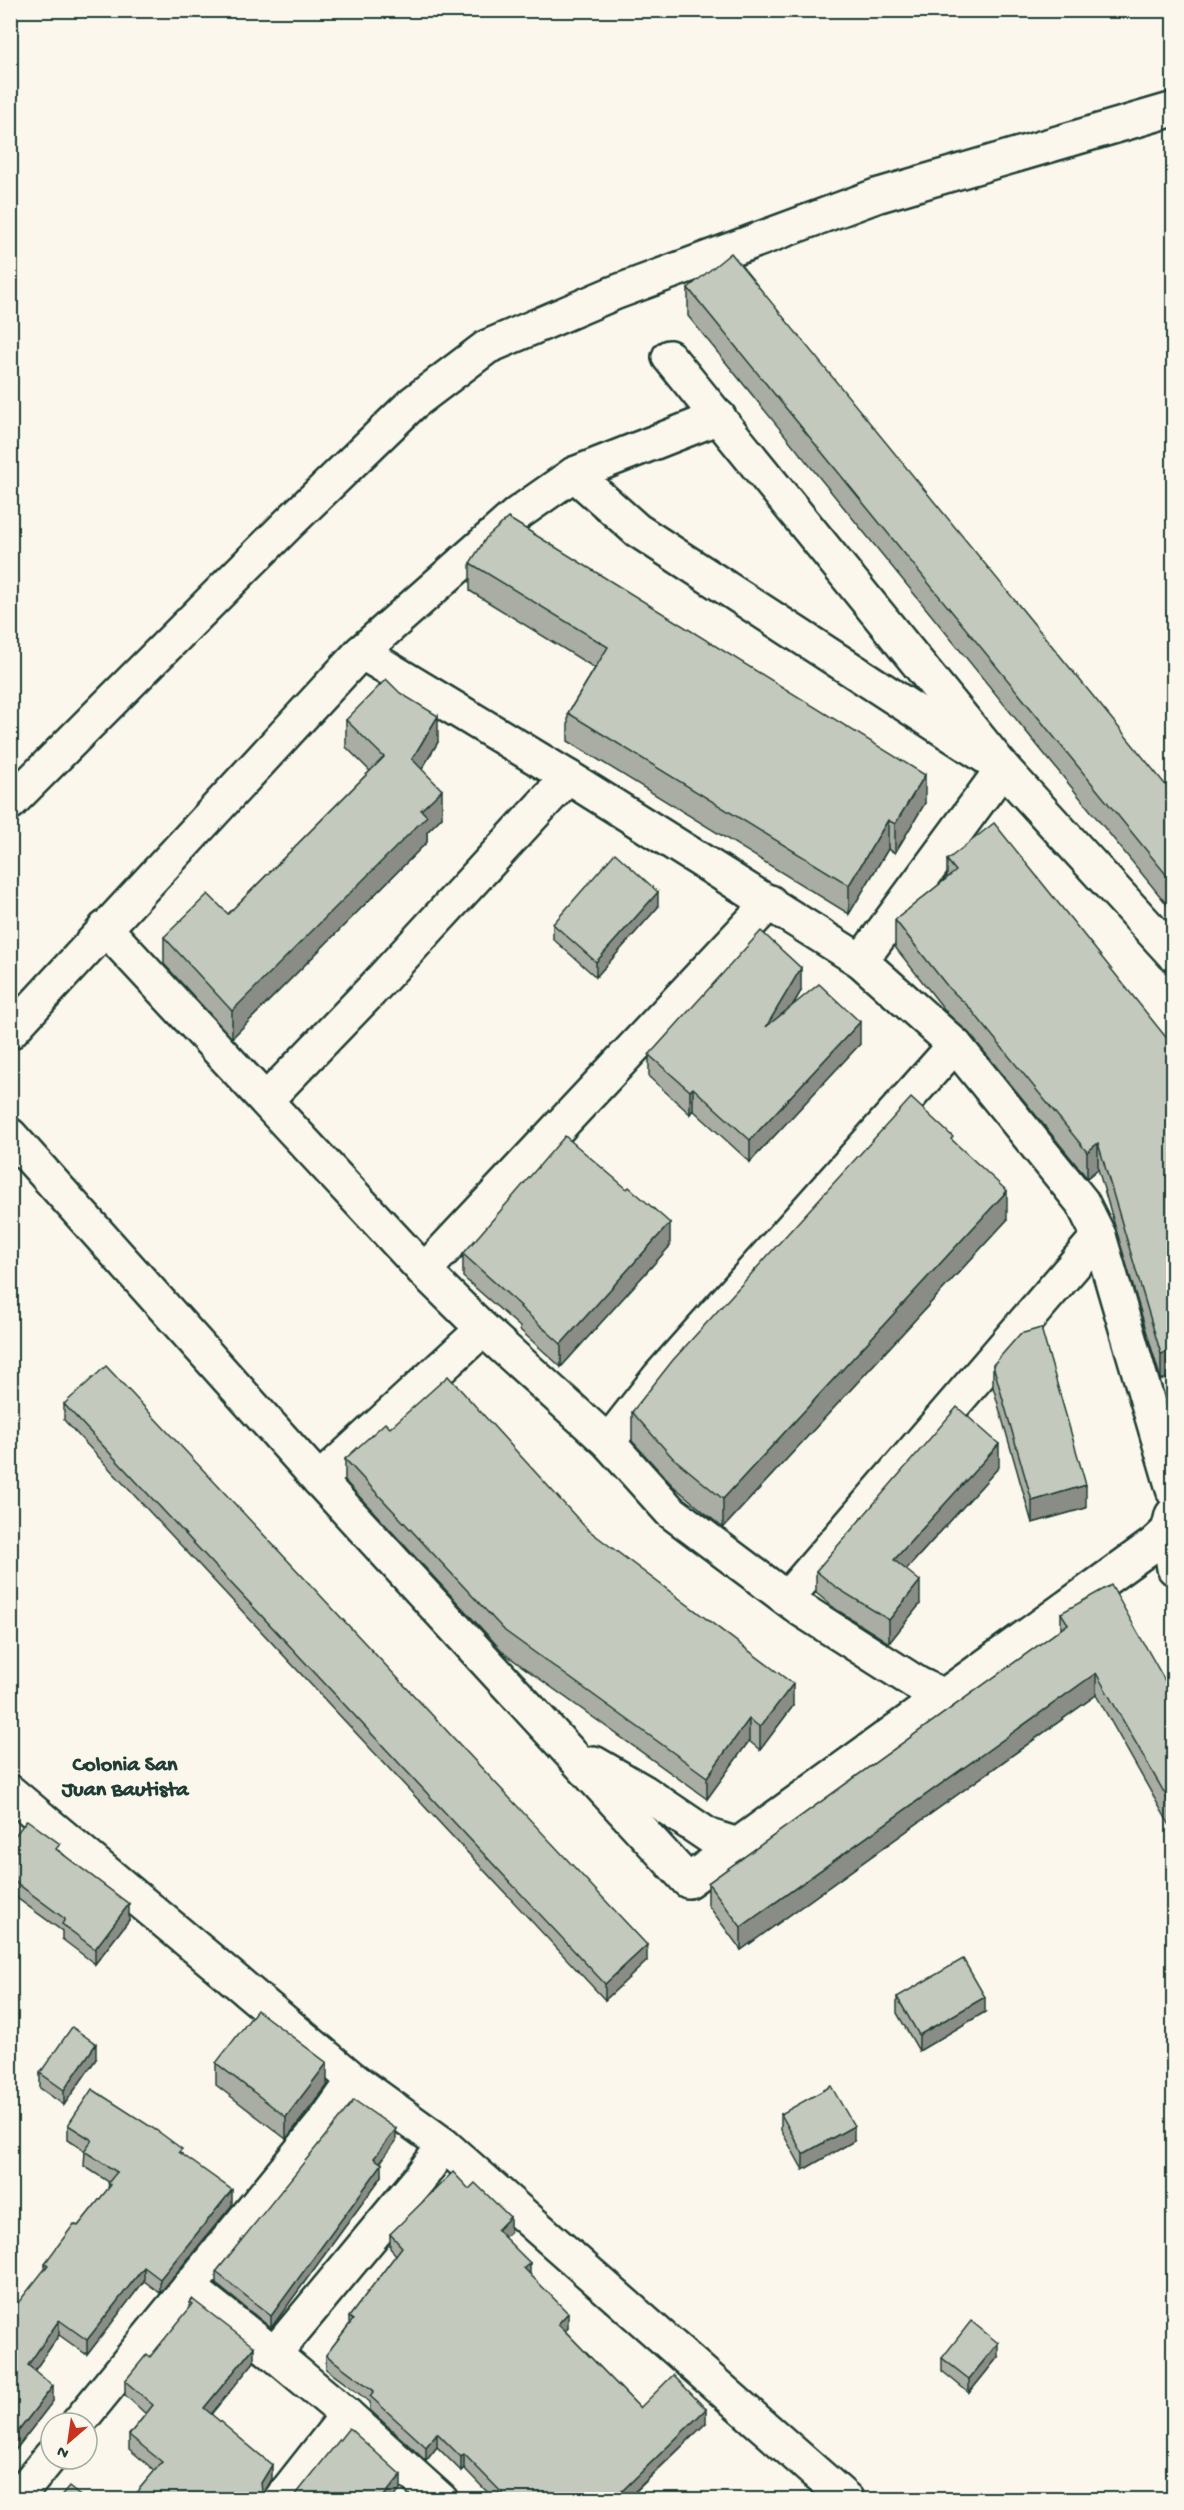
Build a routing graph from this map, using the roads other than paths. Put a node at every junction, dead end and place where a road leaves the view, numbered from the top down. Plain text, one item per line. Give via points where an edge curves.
1 (1173, 109) edge
2 (669, 357) dead end
3 (719, 417) junction
4 (574, 474) junction
5 (361, 652) junction
6 (1003, 768) junction
7 (568, 777) junction
8 (10, 803) edge
9 (770, 902) junction
10 (105, 928) junction
11 (1173, 955) edge
12 (861, 961) junction
13 (10, 1032) edge
14 (955, 1045) junction
15 (266, 1100) junction
16 (10, 1135) edge
17 (1099, 1236) junction
18 (424, 1271) junction
19 (483, 1329) junction
20 (608, 1442) junction
21 (319, 1480) junction
22 (1173, 1492) edge
23 (1171, 1519) edge
24 (1173, 1568) edge
25 (787, 1598) junction
26 (944, 1696) junction
27 (564, 1746) junction
28 (10, 1792) edge
29 (738, 1845) junction
30 (354, 2080) junction
31 (444, 2145) junction
32 (189, 2288) junction
33 (274, 2354) junction
34 (88, 2411) edge
35 (347, 2415) junction
36 (39, 2470) edge
37 (15, 2499) edge
38 (280, 2499) edge
39 (441, 2499) edge
40 (847, 2499) edge

1 - 8 street via 876,196 614,293 487,347 413,403
2 - 3 street
3 - 4 street
3 - 6 street
4 - 5 street via 517,514
4 - 6 street via 637,530
5 - 7 street
5 - 10 street
6 - 11 street
6 - 12 street
7 - 9 street
7 - 15 street
9 - 12 street
9 - 18 street
10 - 13 street
10 - 15 street
12 - 14 street
14 - 17 street via 1082,1202
14 - 20 street via 659,1377
15 - 18 street
16 - 21 street
17 - 22 street
17 - 25 street
18 - 19 street
19 - 20 street
19 - 21 street
20 - 25 street via 670,1511
21 - 27 street
23 - 24 street
23 - 26 street via 1154,1544
25 - 26 street via 918,1684
26 - 29 street
27 - 29 street via 644,1792 709,1836
27 - 29 street via 688,1881
28 - 30 street
30 - 31 street
30 - 32 street
31 - 33 street
31 - 40 street
32 - 33 street
32 - 34 street
33 - 35 street
35 - 38 street
35 - 39 street
36 - 37 street

